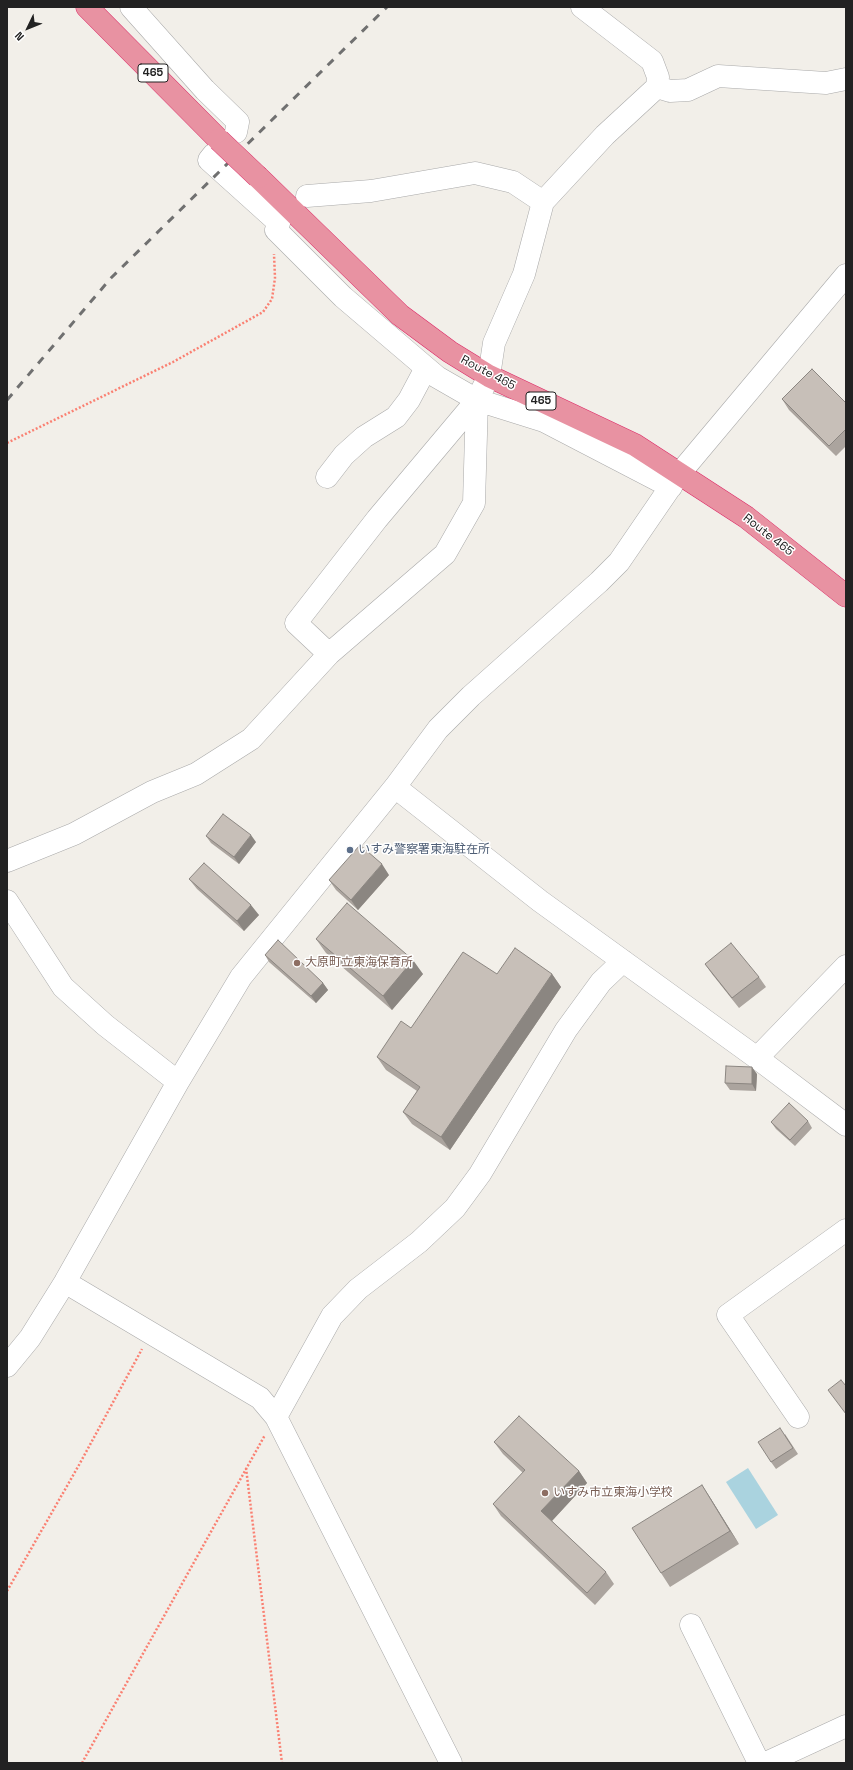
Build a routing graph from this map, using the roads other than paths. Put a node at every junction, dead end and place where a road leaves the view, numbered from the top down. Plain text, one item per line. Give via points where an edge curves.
1 (87, 7) edge
2 (131, 7) edge
3 (582, 7) edge
4 (846, 79) edge
5 (657, 87) junction
6 (223, 142) junction
7 (307, 196) dead end
8 (543, 202) junction
9 (846, 275) edge
10 (426, 368) junction
11 (489, 376) junction
12 (477, 400) junction
13 (327, 477) dead end
14 (675, 480) junction
15 (846, 596) edge
16 (330, 654) junction
17 (395, 787) junction
18 (7, 861) edge
19 (7, 902) edge
20 (623, 961) junction
21 (846, 966) edge
22 (757, 1058) junction
23 (178, 1082) junction
24 (846, 1125) edge
25 (846, 1230) edge
26 (65, 1282) junction
27 (7, 1366) edge
28 (798, 1417) dead end
29 (276, 1418) junction
30 (691, 1624) dead end
31 (846, 1726) edge
32 (450, 1763) edge
33 (759, 1763) edge
34 (766, 1763) edge

1 - 6 highway, 465
2 - 6 street via 205,90 238,122
3 - 5 street via 652,61 658,77
4 - 5 street via 826,83 718,76 688,90 670,91
5 - 8 street via 605,135
6 - 10 street via 209,160 278,227 344,297
6 - 11 highway, Route 465 / 465, bridge via 400,316
7 - 8 street via 371,191 476,173 513,182
8 - 11 street via 524,274 494,343
9 - 14 street
10 - 12 street
10 - 13 street via 409,400 396,417 364,437 344,455
11 - 12 street
11 - 14 highway, Route 465 / 465 via 635,445
12 - 14 street via 544,421
12 - 16 street via 474,503 445,554
12 - 16 street via 377,519 296,623
14 - 15 highway, Route 465 / 465 via 746,517
14 - 17 street via 619,562 438,729
16 - 18 street via 251,739 196,774 152,792 74,834
17 - 20 street via 540,901
17 - 23 street via 241,977
19 - 23 street via 63,987 104,1025
20 - 22 street
20 - 29 street via 601,982 566,1030 480,1174 455,1208 419,1242 358,1289 332,1316
21 - 22 street
22 - 24 street
23 - 26 street
25 - 28 street via 728,1315
26 - 27 street via 30,1338
26 - 29 street via 260,1398
29 - 32 street
30 - 33 street
31 - 34 street

